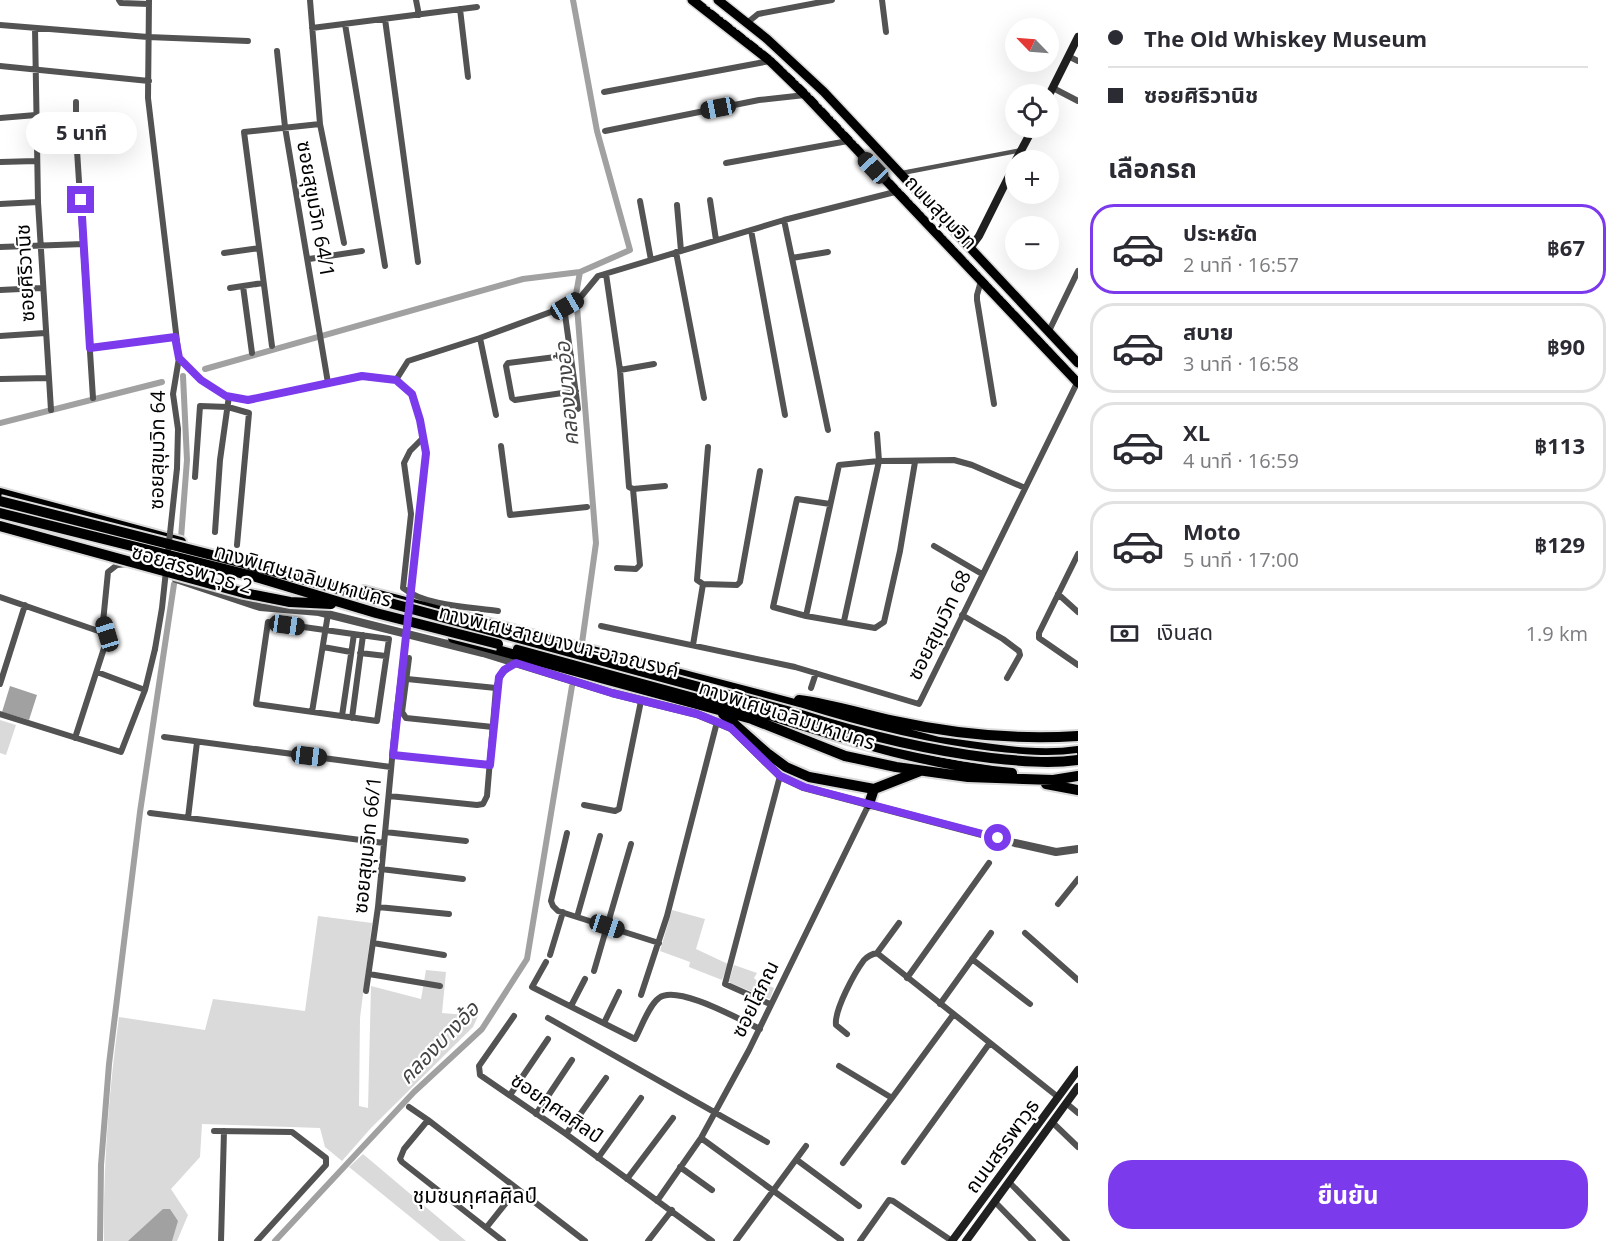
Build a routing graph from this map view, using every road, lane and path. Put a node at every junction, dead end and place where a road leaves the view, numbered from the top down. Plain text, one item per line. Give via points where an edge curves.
1 (118, 0) edge
2 (310, 0) edge
3 (416, 0) edge
4 (692, 0) edge
5 (718, 0) edge
6 (832, 0) edge
7 (882, 0) edge
8 (149, 2) edge
9 (477, 7) dead end
10 (460, 9) junction
11 (419, 15) junction
12 (385, 19) junction
13 (747, 23) junction
14 (345, 24) junction
15 (0, 25) edge
16 (35, 28) junction
17 (312, 28) junction
18 (886, 32) dead end
19 (148, 36) junction
20 (1078, 37) edge
21 (248, 42) dead end
22 (277, 51) dead end
23 (1068, 56) junction
24 (770, 61) junction
25 (1078, 61) edge
26 (0, 66) edge
27 (35, 68) junction
28 (468, 77) dead end
29 (149, 81) junction
30 (1055, 84) edge
31 (1059, 91) edge
32 (604, 92) dead end
33 (805, 95) junction
34 (1078, 100) edge
35 (76, 102) dead end
36 (36, 115) junction
37 (0, 118) edge
38 (320, 124) junction
39 (285, 127) junction
40 (605, 131) dead end
41 (36, 134) junction
42 (76, 135) junction
43 (1028, 138) edge
44 (848, 141) junction
45 (1022, 150) edge
46 (1005, 153) edge
47 (36, 161) junction
48 (0, 162) edge
49 (726, 163) dead end
50 (902, 173) junction
51 (1005, 183) edge
52 (895, 192) junction
53 (710, 200) dead end
54 (640, 201) dead end
55 (38, 202) junction
56 (0, 204) edge
57 (677, 205) dead end
58 (784, 220) junction
59 (751, 230) junction
60 (716, 240) junction
61 (344, 243) dead end
62 (84, 244) junction
63 (39, 246) junction
64 (0, 247) edge
65 (971, 247) junction
66 (259, 248) junction
67 (362, 251) dead end
68 (679, 251) junction
69 (828, 252) dead end
70 (224, 253) dead end
71 (959, 257) junction
72 (792, 258) junction
73 (309, 259) junction
74 (651, 260) junction
75 (418, 261) dead end
76 (385, 266) dead end
77 (1078, 271) edge
78 (606, 273) junction
79 (981, 281) junction
80 (263, 283) junction
81 (243, 286) junction
82 (42, 288) junction
83 (230, 288) dead end
84 (0, 290) edge
85 (565, 306) junction
86 (1048, 331) junction
87 (45, 333) junction
88 (0, 336) edge
89 (175, 337) junction
90 (480, 338) junction
91 (272, 346) dead end
92 (90, 348) junction
93 (252, 352) dead end
94 (572, 356) junction
95 (179, 358) junction
96 (1078, 363) edge
97 (654, 364) dead end
98 (620, 370) junction
99 (48, 378) junction
100 (0, 379) edge
101 (396, 380) junction
102 (328, 383) junction
103 (1078, 383) edge
104 (576, 391) junction
105 (229, 396) junction
106 (93, 398) dead end
107 (704, 398) dead end
108 (994, 404) dead end
109 (228, 407) junction
110 (578, 409) dead end
111 (51, 410) dead end
112 (496, 415) dead end
113 (785, 415) dead end
114 (828, 430) dead end
115 (877, 434) dead end
116 (423, 438) junction
117 (501, 446) dead end
118 (708, 447) dead end
119 (879, 461) junction
120 (915, 462) junction
121 (760, 471) dead end
122 (195, 477) dead end
123 (665, 486) dead end
124 (1025, 488) junction
125 (633, 489) junction
126 (0, 493) edge
127 (0, 501) edge
128 (830, 504) junction
129 (587, 507) dead end
130 (0, 511) edge
131 (0, 526) edge
132 (215, 532) dead end
133 (237, 545) dead end
134 (934, 546) dead end
135 (1077, 558) edge
136 (617, 568) dead end
137 (982, 574) junction
138 (169, 577) joint
139 (703, 584) junction
140 (1058, 594) junction
141 (0, 597) edge
142 (25, 605) junction
143 (349, 605) junction
144 (498, 611) dead end
145 (1078, 612) edge
146 (328, 614) junction
147 (962, 615) junction
148 (806, 616) junction
149 (844, 621) junction
150 (601, 626) dead end
151 (326, 630) junction
152 (107, 634) junction
153 (354, 634) junction
154 (363, 635) junction
155 (693, 645) junction
156 (323, 647) junction
157 (351, 652) junction
158 (360, 653) junction
159 (386, 656) junction
160 (409, 658) dead end
161 (516, 663) junction
162 (1078, 665) edge
163 (97, 672) junction
164 (816, 674) junction
165 (1007, 678) dead end
166 (407, 679) junction
167 (0, 684) edge
168 (496, 688) junction
169 (811, 688) dead end
170 (144, 690) junction
171 (754, 693) junction
172 (641, 701) junction
173 (716, 709) junction
174 (312, 712) junction
175 (0, 714) edge
176 (342, 716) junction
177 (352, 718) junction
178 (717, 722) junction
179 (493, 727) junction
180 (899, 732) junction
181 (1078, 736) edge
182 (164, 737) dead end
183 (75, 738) junction
184 (197, 742) junction
185 (1078, 750) edge
186 (393, 755) junction
187 (1078, 760) edge
188 (490, 765) junction
189 (392, 767) junction
190 (920, 771) junction
191 (1078, 774) edge
192 (780, 776) junction
193 (1013, 779) junction
194 (1053, 780) junction
195 (1078, 782) edge
196 (874, 789) junction
197 (1078, 790) edge
198 (389, 796) junction
199 (868, 804) junction
200 (584, 805) dead end
201 (150, 813) dead end
202 (188, 818) junction
203 (385, 832) junction
204 (567, 833) dead end
205 (600, 836) dead end
206 (466, 842) dead end
207 (384, 843) junction
208 (631, 844) dead end
209 (1078, 849) edge
210 (989, 863) dead end
211 (381, 869) junction
212 (463, 879) dead end
213 (1078, 879) edge
214 (1058, 904) dead end
215 (378, 907) junction
216 (563, 912) junction
217 (449, 914) dead end
218 (577, 917) junction
219 (899, 923) dead end
220 (607, 926) junction
221 (991, 933) dead end
222 (1025, 933) dead end
223 (373, 943) junction
224 (659, 943) junction
225 (877, 953) junction
226 (444, 955) dead end
227 (550, 955) dead end
228 (972, 959) junction
229 (546, 962) dead end
230 (594, 970) dead end
231 (369, 974) junction
232 (908, 978) junction
233 (585, 979) dead end
234 (1078, 980) edge
235 (440, 986) dead end
236 (366, 991) dead end
237 (619, 992) dead end
238 (641, 995) dead end
239 (770, 1004) junction
240 (940, 1004) junction
241 (1030, 1004) dead end
242 (571, 1006) junction
243 (953, 1015) junction
244 (514, 1016) dead end
245 (548, 1018) dead end
246 (604, 1023) junction
247 (760, 1029) junction
248 (847, 1034) dead end
249 (548, 1039) dead end
250 (989, 1044) junction
251 (572, 1060) dead end
252 (839, 1066) dead end
253 (1078, 1070) edge
254 (606, 1078) dead end
255 (1078, 1087) edge
256 (510, 1095) junction
257 (1058, 1097) junction
258 (641, 1098) dead end
259 (892, 1098) junction
260 (1066, 1103) junction
261 (409, 1107) dead end
262 (716, 1112) junction
263 (1078, 1113) edge
264 (536, 1114) junction
265 (674, 1118) dead end
266 (428, 1120) junction
267 (1052, 1122) junction
268 (214, 1131) dead end
269 (224, 1131) junction
270 (566, 1134) junction
271 (701, 1138) junction
272 (767, 1142) dead end
273 (806, 1146) dead end
274 (1078, 1147) edge
275 (598, 1158) junction
276 (797, 1160) junction
277 (904, 1162) dead end
278 (843, 1163) dead end
279 (680, 1167) junction
280 (627, 1179) junction
281 (1009, 1182) junction
282 (517, 1189) junction
283 (712, 1190) dead end
284 (774, 1191) junction
285 (657, 1201) junction
286 (995, 1202) junction
287 (859, 1206) dead end
288 (672, 1210) junction
289 (486, 1228) junction
290 (841, 1240) edge
291 (220, 1241) edge
292 (257, 1241) edge
293 (503, 1241) edge
294 (585, 1241) edge
295 (648, 1241) edge
296 (712, 1241) edge
297 (736, 1241) edge
298 (860, 1241) edge
299 (952, 1241) edge
300 (966, 1241) edge
301 (1033, 1241) edge
302 (1067, 1241) edge

1 - 8 street
2 - 17 street, ซอยสุขุมวิท 64/1
3 - 11 street
4 - 24 main road, ถนนสุขุมวิท
5 - 13 main road, ถนนสุขุมวิท
6 - 13 street via 758,14
7 - 18 street
8 - 19 street, ซอยสุขุมวิท 64
9 - 10 street
10 - 11 street
10 - 28 street
11 - 12 street
12 - 14 street
12 - 75 street
13 - 50 main road, ถนนสุขุมวิท via 824,92
14 - 17 street
14 - 76 street
15 - 16 street
16 - 19 street
16 - 27 street, ซอยศิริวานิช
17 - 38 street, ซอยสุขุมวิท 64/1
19 - 21 street
19 - 29 street, ซอยสุขุมวิท 64
20 - 23 main road
22 - 39 street
23 - 25 street
23 - 30 main road
24 - 32 street
24 - 33 main road, ถนนสุขุมวิท
26 - 27 street
27 - 29 street
27 - 36 street, ซอยศิริวานิช
29 - 89 street, ซอยสุขุมวิท 64
31 - 34 street
33 - 40 street via 759,100
33 - 44 main road, ถนนสุขุมวิท
35 - 42 street
36 - 37 street
36 - 41 street, ซอยศิริวานิช
38 - 39 street, ซอยสุขุมวิท 64/1
38 - 61 street
39 - 66 street via 244,132
39 - 73 street, ซอยสุขุมวิท 64/1
41 - 42 street
41 - 47 street, ซอยศิริวานิช
42 - 62 street
43 - 45 main road
44 - 49 street
44 - 52 main road, ถนนสุขุมวิท
46 - 50 street
47 - 48 street
47 - 55 street, ซอยศิริวานิช
50 - 65 main road, ถนนสุขุมวิท
51 - 65 main road
52 - 58 street
52 - 71 main road, ถนนสุขุมวิท
53 - 60 street
54 - 74 street
55 - 56 street
55 - 63 street, ซอยศิริวานิช
57 - 68 street
58 - 59 street
58 - 72 street
59 - 60 street
59 - 113 street
60 - 68 street
62 - 63 street
62 - 92 street
63 - 64 street
63 - 82 street, ซอยศิริวานิช
65 - 71 main road
65 - 86 main road, ถนนสุขุมวิท
66 - 70 street
66 - 80 street
67 - 73 street
68 - 74 street
68 - 107 street
69 - 72 street
71 - 79 main road, ถนนสุขุมวิท
72 - 114 street
73 - 102 street, ซอยสุขุมวิท 64/1
74 - 78 street
77 - 86 street
78 - 85 street via 598,276 579,299
78 - 98 street
79 - 103 main road, ถนนสุขุมวิท
79 - 108 street via 976,295
80 - 81 street
80 - 91 street
81 - 83 street
81 - 93 street
82 - 84 street
82 - 87 street, ซอยศิริวานิช
85 - 90 street
85 - 94 street
86 - 96 main road, ถนนสุขุมวิท
87 - 88 street
87 - 99 street, ซอยศิริวานิช
89 - 92 street
89 - 95 street, ซอยสุขุมวิท 64
90 - 101 street via 408,361
90 - 112 street
92 - 106 street
94 - 104 street
94 - 104 street via 506,366 515,400
95 - 105 street via 201,380
95 - 170 street, ซอยสุขุมวิท 64, bridge via 173,394 178,429 177,468 162,608
97 - 98 street
98 - 125 street via 629,487
99 - 100 street
99 - 111 street, ซอยศิริวานิช
101 - 102 street via 362,376
101 - 116 street, ซอยสุขุมวิท 66/1 via 412,394
102 - 105 street via 248,400
103 - 124 street, ซอยสุขุมวิท 68
104 - 110 street
105 - 109 street
109 - 122 street via 200,406
109 - 132 street
109 - 133 street via 249,413
115 - 119 street
116 - 144 street via 404,463 411,514 403,588 441,602
116 - 186 street, ซอยสุขุมวิท 66/1, bridge via 426,453
117 - 129 street via 510,515
118 - 139 street via 697,580
119 - 120 street
119 - 128 street via 839,465
119 - 149 street
120 - 124 street via 954,460
120 - 149 street via 884,622 875,628
121 - 139 street via 740,582
123 - 125 street
124 - 137 street, ซอยสุขุมวิท 68
125 - 136 street via 640,565 636,569
126 - 171 highway, ทางพิเศษเฉลิมมหานคร
127 - 187 highway, ทางพิเศษสายบางนา-อาจณรงค์, bridge via 254,566 880,738 1015,760
128 - 148 street
128 - 148 street via 797,499 773,605
130 - 143 highway, ทางพิเศษสายบางนา-อาจณรงค์, bridge
130 - 173 highway, ทางพิเศษเฉลิมมหานคร via 259,579 506,653
131 - 143 highway, bridge via 244,593 290,602
134 - 137 street
135 - 140 street
137 - 147 street, ซอยสุขุมวิท 68
138 - 146 street, ซอยสรรพาวุธ 2 via 260,607
138 - 152 street, ซอยสรรพาวุธ 2 via 126,563 112,567 108,572 104,622
139 - 155 street
140 - 145 street
140 - 162 street via 1039,638
141 - 142 street
142 - 152 street
142 - 167 street
143 - 191 highway, ทางพิเศษสายบางนา-อาจณรงค์, bridge via 631,676 938,762 1015,773
146 - 151 street
146 - 161 street, ซอยสรรพาวุธ 2
147 - 164 street, ซอยสุขุมวิท 68 via 919,704
147 - 165 street via 1019,651
148 - 149 street
150 - 155 street, ซอยสุขุมวิท 68
151 - 153 street
151 - 156 street
151 - 174 street via 268,622 256,704
152 - 163 street, ซอยสรรพาวุธ 2
153 - 154 street
153 - 157 street
154 - 158 street
154 - 159 street via 389,639
155 - 164 street, ซอยสุขุมวิท 68
156 - 157 street
156 - 174 street
157 - 176 street
158 - 159 street
158 - 177 street
159 - 177 street via 377,721
160 - 166 street
161 - 168 street via 504,670
161 - 172 street, ซอยสรรพาวุธ 2
163 - 170 street
163 - 183 street, ซอยสรรพาวุธ 2
164 - 169 street
166 - 168 street
166 - 179 street via 402,712 406,718
168 - 179 street
170 - 183 street, ซอยสุขุมวิท 64 via 121,752
171 - 180 highway, ทางพิเศษเฉลิมมหานคร
171 - 181 highway via 981,735
172 - 178 street, ซอยสรรพาวุธ 2
172 - 200 street via 619,809
173 - 190 highway, ทางพิเศษเฉลิมมหานคร via 845,756
173 - 196 highway via 786,767 808,777
174 - 176 street
175 - 183 street
176 - 177 street
178 - 192 street, ซอยสรรพาวุธ 2 via 731,728
178 - 224 street
179 - 188 street
180 - 185 highway
180 - 185 highway via 1014,752
182 - 184 street
184 - 189 street
184 - 202 street
186 - 188 street
186 - 189 street, ซอยสุขุมวิท 66/1
188 - 198 street via 483,804
189 - 198 street, ซอยสุขุมวิท 66/1
190 - 193 highway, ทางพิเศษเฉลิมมหานคร
190 - 196 highway
191 - 194 highway
192 - 199 street, ซอยสรรพาวุธ 2 via 804,787
192 - 239 street via 725,984
193 - 194 highway
193 - 197 highway
194 - 195 highway
196 - 199 highway
198 - 203 street, ซอยสุขุมวิท 66/1
199 - 209 street, ซอยสรรพาวุธ 2 via 1056,852
199 - 239 street, ซอยโสภณ
201 - 202 street
202 - 207 street
203 - 206 street
203 - 207 street, ซอยสุขุมวิท 66/1
204 - 216 street via 551,901 554,909
205 - 218 street
207 - 211 street, ซอยสุขุมวิท 66/1
208 - 220 street
210 - 232 street
211 - 212 street
211 - 215 street, ซอยสุขุมวิท 66/1
213 - 214 street
215 - 217 street
215 - 223 street, ซอยสุขุมวิท 66/1
216 - 218 street
216 - 227 street
218 - 220 street
219 - 225 street
220 - 224 street
220 - 230 street
221 - 228 street
222 - 234 street
223 - 226 street
223 - 231 street, ซอยสุขุมวิท 66/1
224 - 238 street
225 - 232 street
225 - 248 street via 865,959 837,1014 836,1025
228 - 240 street
228 - 241 street
229 - 242 street via 532,987
231 - 235 street
231 - 236 street, ซอยสุขุมวิท 66/1
232 - 240 street
233 - 242 street
237 - 246 street
239 - 247 street, ซอยโสภณ
240 - 243 street
242 - 246 street
243 - 250 street
243 - 259 street
244 - 256 street, ซอยกุศลศิลป์ via 478,1071
245 - 262 street
246 - 247 street via 635,1039 658,998 669,994 684,995
247 - 262 street, ซอยโสภณ
249 - 256 street
250 - 257 street
250 - 277 street
251 - 264 street
252 - 259 street
253 - 257 main road, ถนนสรรพาวุธ
254 - 270 street
255 - 260 main road, ถนนสรรพาวุธ
256 - 264 street, ซอยกุศลศิลป์
257 - 260 main road
257 - 299 main road, ถนนสรรพาวุธ
258 - 275 street
259 - 278 street
260 - 263 street
260 - 267 main road, ถนนสรรพาวุธ
261 - 266 street
262 - 271 street, ซอยโสภณ
262 - 272 street
264 - 270 street, ซอยกุศลศิลป์
265 - 280 street
266 - 282 street
266 - 289 street via 400,1159
267 - 274 street
267 - 281 main road, ถนนสรรพาวุธ
268 - 269 street
269 - 291 street
269 - 292 street via 292,1132 326,1158 327,1165
270 - 275 street, ซอยกุศลศิลป์
271 - 279 street, ซอยโสภณ
271 - 284 street
273 - 276 street
275 - 280 street, ซอยกุศลศิลป์
276 - 284 street
276 - 287 street
279 - 283 street
279 - 285 street, ซอยโสภณ
280 - 285 street, ซอยกุศลศิลป์
281 - 286 main road, ถนนสรรพาวุธ
281 - 302 street
282 - 289 street
282 - 294 street
284 - 290 street
284 - 297 street
285 - 288 street, ซอยกุศลศิลป์
286 - 300 main road, ถนนสรรพาวุธ
286 - 301 street
288 - 295 street
288 - 296 street, ซอยกุศลศิลป์
289 - 293 street
298 - 299 street via 889,1200

